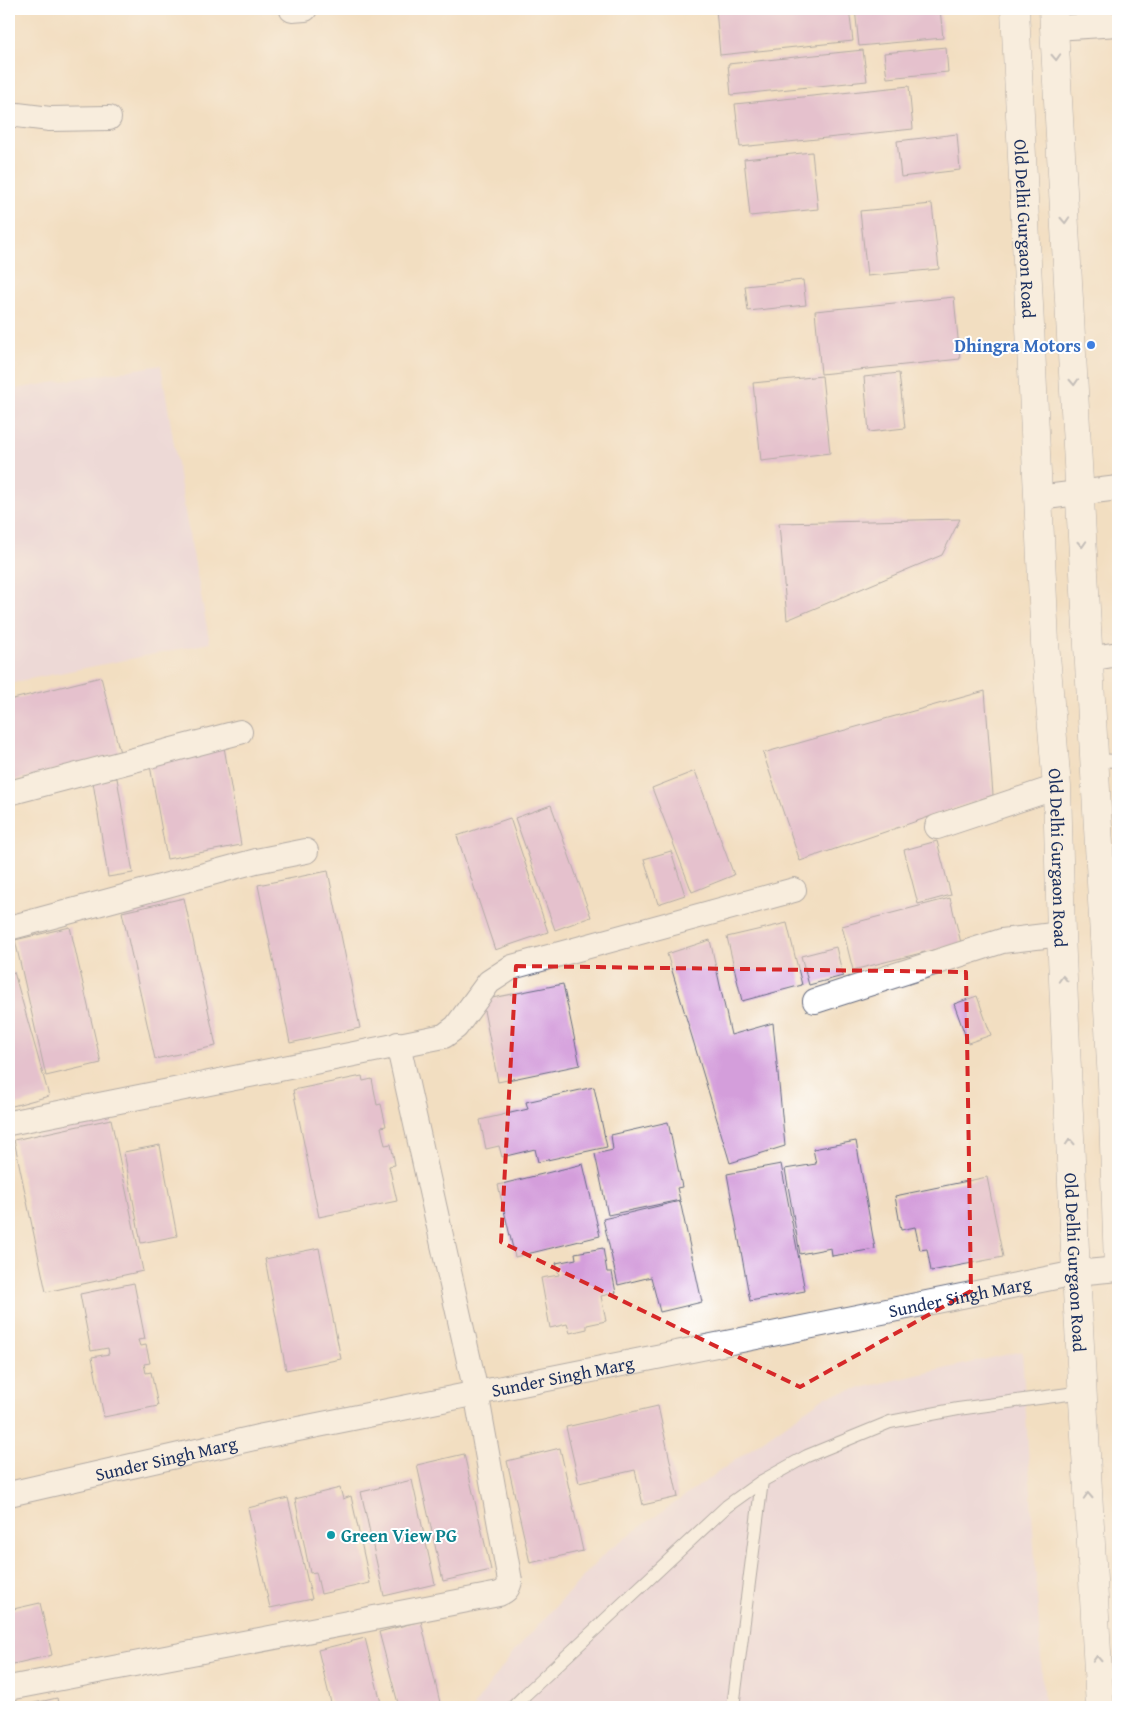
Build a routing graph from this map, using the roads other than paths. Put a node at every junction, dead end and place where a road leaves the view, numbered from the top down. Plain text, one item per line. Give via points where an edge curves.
1 (1015, 9) edge
2 (1054, 18) edge
3 (1118, 24) edge
4 (9, 114) edge
5 (109, 118) dead end
6 (1118, 488) edge
7 (1079, 493) junction
8 (1038, 498) junction
9 (1118, 654) edge
10 (1089, 659) junction
11 (240, 732) dead end
12 (1106, 760) edge
13 (1057, 787) junction
14 (9, 793) edge
15 (937, 827) dead end
16 (306, 851) dead end
17 (794, 890) dead end
18 (9, 928) edge
19 (1061, 934) junction
20 (816, 1001) dead end
21 (398, 1044) junction
22 (9, 1123) edge
23 (1118, 1268) edge
24 (1076, 1273) junction
25 (476, 1392) junction
26 (1083, 1392) junction
27 (762, 1481) junction
28 (9, 1494) edge
29 (9, 1688) edge
30 (513, 1707) edge
31 (734, 1707) edge
32 (1100, 1707) edge

1 - 8 main road, Old Delhi Gurgaon Road
2 - 3 street
2 -> 7 main road
4 - 5 street via 50,119
6 - 7 street
7 - 8 street
7 -> 10 main road
8 - 13 main road, Old Delhi Gurgaon Road via 1045,643
9 - 10 street
10 - 12 main road
11 - 14 street
12 - 23 main road
13 - 15 street
13 - 19 main road, Old Delhi Gurgaon Road
16 - 18 street via 256,861
17 - 21 street via 512,967 489,982 456,1027 444,1036
19 - 20 street via 1002,941
24 -> 19 main road, Old Delhi Gurgaon Road
21 - 22 street
21 - 25 street
23 - 24 street, Sunder Singh Marg
24 - 25 street, Sunder Singh Marg
24 - 26 main road, Old Delhi Gurgaon Road
25 - 28 street, Sunder Singh Marg
25 - 29 street via 510,1581 506,1590 499,1594
26 - 27 lane via 958,1408 890,1422 806,1456
32 -> 26 main road, Old Delhi Gurgaon Road
27 - 30 lane via 726,1506
27 - 31 lane

